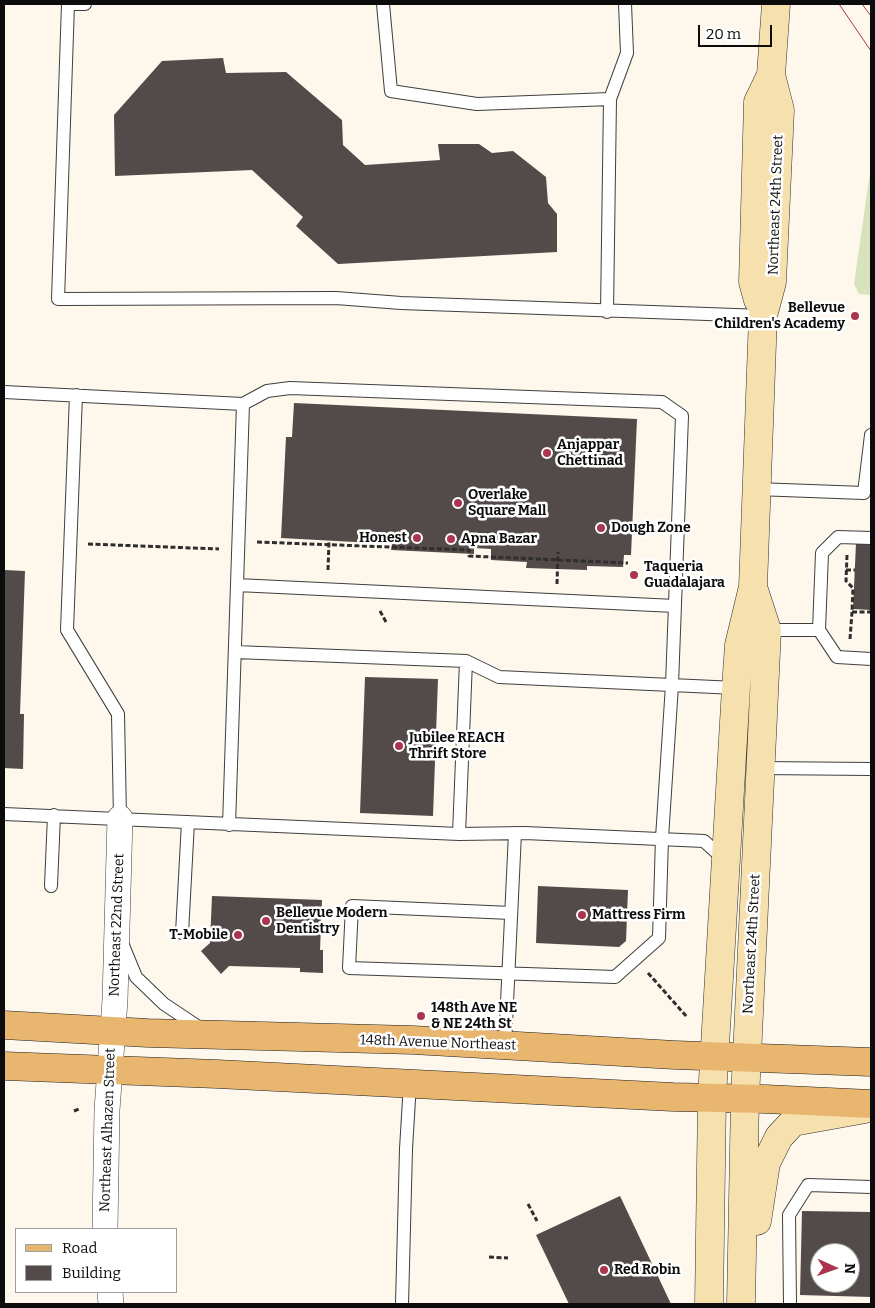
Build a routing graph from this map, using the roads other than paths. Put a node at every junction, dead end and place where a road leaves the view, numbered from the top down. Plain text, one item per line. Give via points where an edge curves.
1 (68, 4) edge
2 (85, 4) edge
3 (383, 4) edge
4 (625, 4) edge
5 (776, 4) edge
6 (610, 99) junction
7 (606, 312) junction
8 (763, 316) junction
9 (4, 392) edge
10 (76, 395) junction
11 (243, 404) junction
12 (871, 435) edge
13 (756, 489) junction
14 (868, 494) edge
15 (871, 538) edge
16 (237, 585) junction
17 (753, 587) junction
18 (675, 606) junction
19 (767, 630) junction
20 (819, 630) junction
21 (235, 652) junction
22 (871, 659) edge
23 (466, 661) junction
24 (672, 685) junction
25 (736, 688) junction
26 (760, 768) junction
27 (871, 769) edge
28 (4, 814) edge
29 (54, 815) junction
30 (120, 818) junction
31 (188, 822) junction
32 (229, 825) junction
33 (515, 833) junction
34 (458, 834) junction
35 (662, 838) junction
36 (725, 860) junction
37 (755, 885) junction
38 (51, 886) dead end
39 (511, 913) junction
40 (116, 928) junction
41 (182, 933) dead end
42 (508, 972) junction
43 (4, 1024) edge
44 (112, 1031) junction
45 (209, 1034) junction
46 (505, 1045) junction
47 (714, 1057) junction
48 (747, 1058) junction
49 (871, 1062) edge
50 (4, 1066) edge
51 (110, 1070) junction
52 (410, 1083) junction
53 (712, 1097) junction
54 (745, 1098) junction
55 (871, 1104) edge
56 (871, 1108) edge
57 (871, 1187) edge
58 (105, 1228) edge
59 (402, 1304) edge
60 (709, 1304) edge
61 (743, 1304) edge
62 (790, 1304) edge

1 - 2 lane
1 - 7 lane via 58,299 336,298
3 - 6 lane via 391,91 478,104
4 - 6 lane via 627,54
5 - 8 main road, Northeast 24th Street via 771,75 780,110 772,282
6 - 7 lane
7 - 8 lane
8 - 13 main road, Northeast 24th Street
9 - 10 lane
10 - 11 lane
10 - 30 lane via 66,630 118,714
11 - 16 lane
11 - 18 lane via 267,391 290,388 662,402 682,416
12 - 14 lane
13 - 14 lane
13 - 17 main road, Northeast 24th Street
15 - 20 lane via 838,537 822,552
16 - 18 lane
16 - 21 lane
17 - 19 main road, Northeast 24th Street
17 - 25 main road, Northeast 24th Street via 739,645
18 - 24 lane
19 - 20 lane
19 - 26 main road, Northeast 24th Street
20 - 22 lane via 837,658
21 - 23 lane
21 - 32 lane
23 - 24 lane via 500,678
23 - 34 lane
24 - 25 lane
24 - 35 lane
25 - 36 main road, Northeast 24th Street
26 - 27 lane
26 - 37 main road, Northeast 24th Street
28 - 29 lane
29 - 30 lane
29 - 38 lane
30 - 31 lane
30 - 40 street, Northeast 22nd Street
31 - 32 lane
31 - 41 lane
32 - 34 lane
33 - 34 lane
33 - 35 lane
33 - 39 lane
35 - 36 lane via 704,840
35 - 42 lane via 659,938 636,960 615,977
36 - 37 main road
36 - 47 main road, Northeast 24th Street
37 - 48 main road, Northeast 24th Street
39 - 42 lane
39 - 42 lane via 352,906 349,968
40 - 44 street, Northeast 22nd Street
40 - 45 lane via 136,977 164,1004
42 - 46 lane
43 - 44 main road, 148th Avenue Northeast
44 - 45 main road, 148th Avenue Northeast
44 - 51 street, Northeast Alhazen Street
45 - 46 main road, 148th Avenue Northeast
46 - 47 main road, 148th Avenue Northeast
47 - 48 main road, 148th Avenue Northeast
47 - 53 main road, Northeast 24th Street
48 - 49 main road, 148th Avenue Northeast
48 - 54 main road, Northeast 24th Street
50 - 51 main road
51 - 52 main road
51 - 58 street, Northeast Alhazen Street
52 - 53 main road
52 - 59 lane
53 - 54 main road
53 - 60 main road, Northeast 24th Street
54 - 55 main road
54 - 61 main road, Northeast 24th Street
56 - 61 main road via 793,1122 779,1137 766,1163
57 - 62 lane via 808,1185 789,1215

